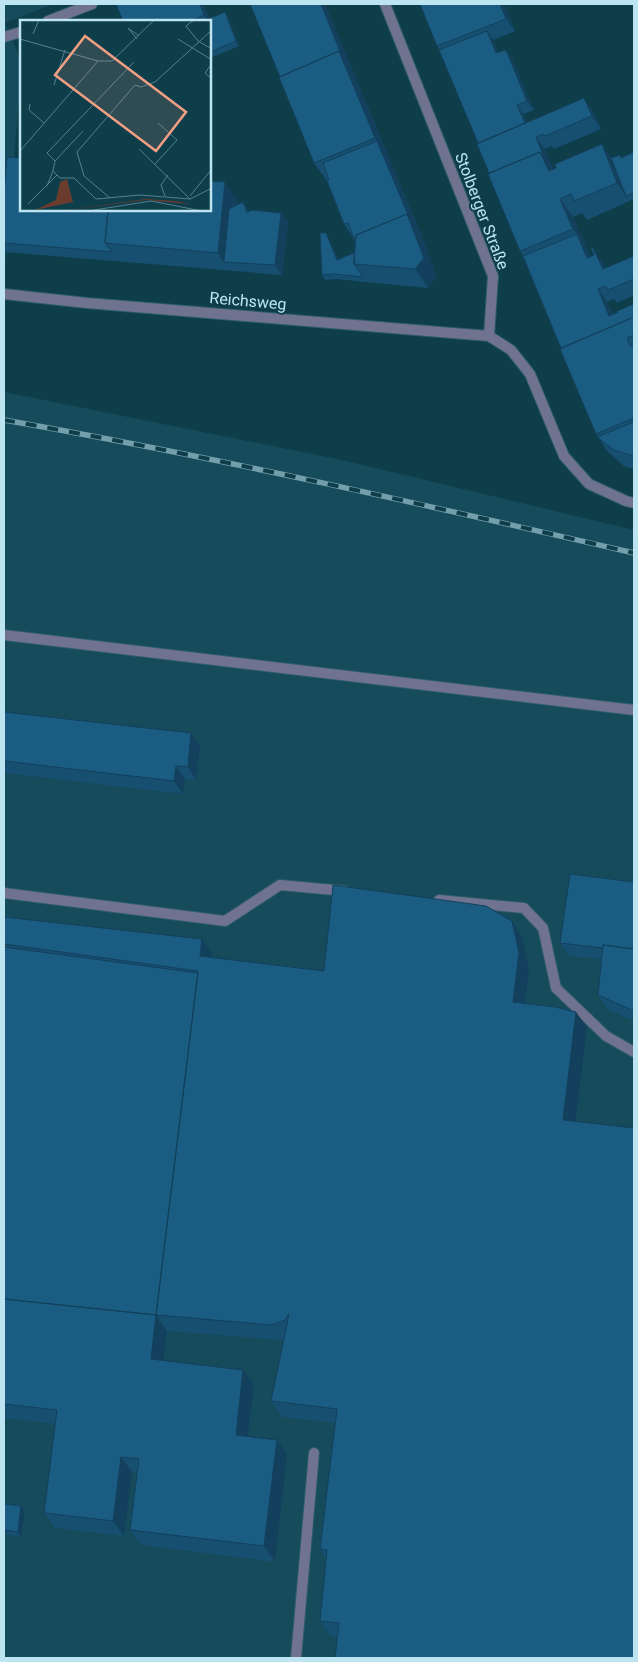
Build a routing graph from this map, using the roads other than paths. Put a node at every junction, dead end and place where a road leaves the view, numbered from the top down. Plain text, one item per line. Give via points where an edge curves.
1 (92, 4) edge
2 (385, 4) edge
3 (51, 20) edge
4 (20, 32) edge
5 (4, 38) edge
6 (4, 294) edge
7 (489, 336) junction
8 (630, 502) edge
9 (4, 635) edge
10 (634, 710) edge
11 (358, 892) edge
12 (4, 893) edge
13 (426, 899) edge
14 (634, 1052) edge
15 (314, 1453) dead end
16 (296, 1658) edge

1 - 3 street
2 - 7 street, Stolberger Straße via 493,276
4 - 5 street
6 - 7 street, Reichsweg
7 - 8 street via 511,350 530,374 564,456 589,484
9 - 10 street
11 - 12 street via 280,885 226,921
13 - 14 street via 524,908 543,928 556,988 606,1036
15 - 16 street

